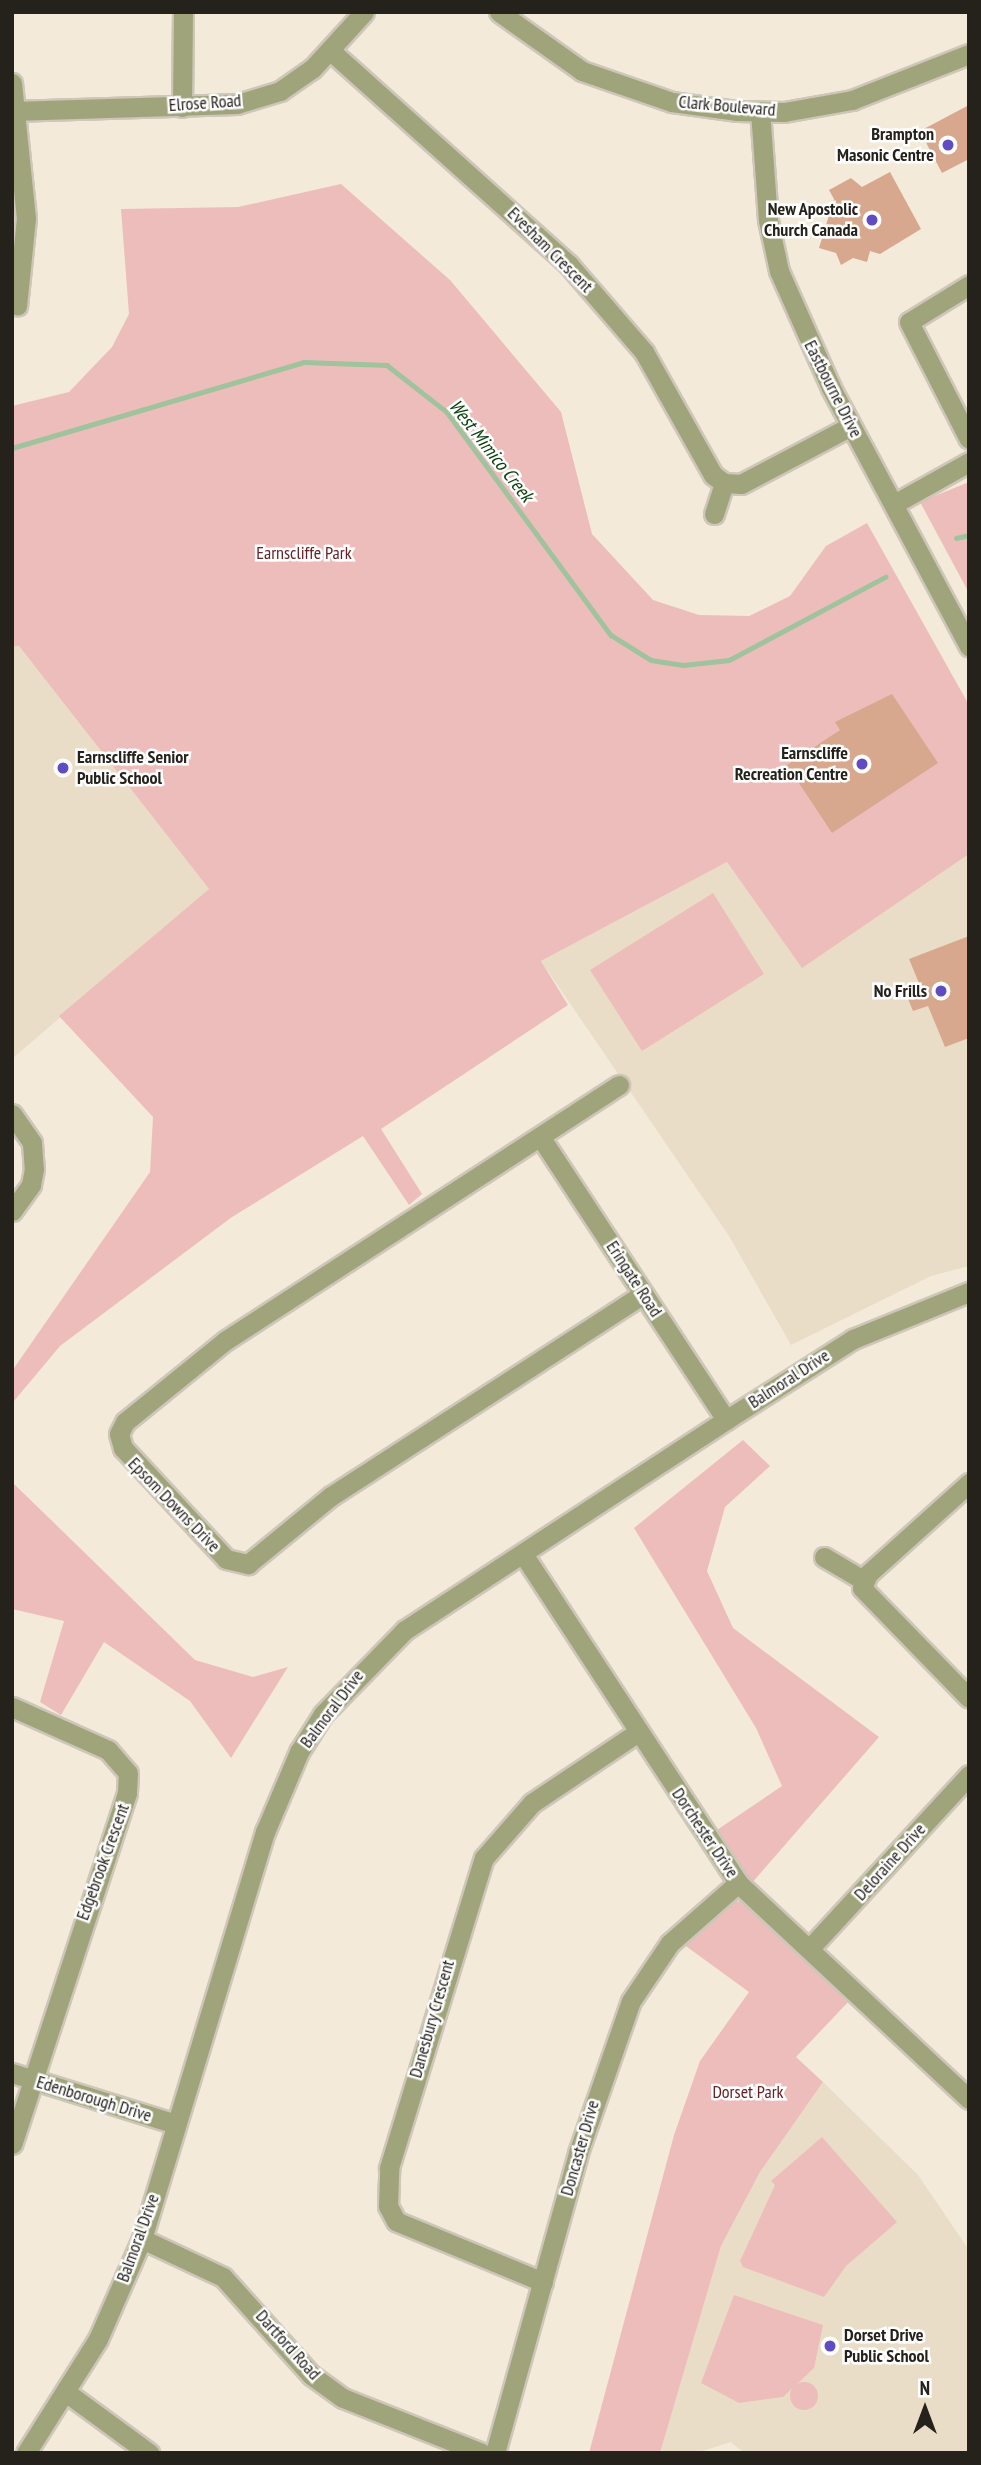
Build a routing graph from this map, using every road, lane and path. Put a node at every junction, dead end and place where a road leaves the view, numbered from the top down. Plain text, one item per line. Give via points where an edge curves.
1 (184, 12) edge
2 (364, 12) edge
3 (499, 12) edge
4 (333, 53) junction
5 (969, 54) edge
6 (12, 83) edge
7 (182, 107) junction
8 (14, 111) edge
9 (760, 111) junction
10 (969, 285) edge
11 (17, 306) dead end
12 (851, 425) junction
13 (967, 428) edge
14 (969, 462) edge
15 (724, 483) junction
16 (894, 504) junction
17 (714, 514) dead end
18 (969, 646) edge
19 (619, 1085) dead end
20 (12, 1115) edge
21 (541, 1138) junction
22 (12, 1211) edge
23 (969, 1292) edge
24 (643, 1294) junction
25 (726, 1420) junction
26 (969, 1483) edge
27 (523, 1553) junction
28 (824, 1557) dead end
29 (863, 1580) junction
30 (969, 1698) edge
31 (12, 1707) edge
32 (638, 1732) junction
33 (969, 1775) edge
34 (738, 1883) junction
35 (810, 1948) junction
36 (12, 2073) edge
37 (32, 2079) junction
38 (969, 2099) edge
39 (176, 2124) junction
40 (12, 2144) edge
41 (142, 2239) junction
42 (543, 2282) junction
43 (67, 2393) junction
44 (146, 2452) edge
45 (26, 2453) edge
46 (482, 2453) edge
47 (495, 2453) edge

1 - 7 street
2 - 4 street, Elrose Road
3 - 9 street, Clark Boulevard via 582,71 631,90
4 - 7 street, Elrose Road via 280,90 237,104
4 - 15 street, Evesham Crescent via 569,265 645,352 713,475
5 - 9 street, Clark Boulevard via 880,93
6 - 8 street
7 - 8 street, Elrose Road
8 - 11 street via 26,218
9 - 12 street, Eastbourne Drive via 768,220 779,271
10 - 13 street via 909,322
12 - 15 street via 741,485
12 - 16 street, Eastbourne Drive
14 - 16 street
15 - 17 street
16 - 18 street, Eastbourne Drive
19 - 21 street, Epsom Downs Drive
20 - 22 street via 32,1143 34,1169 32,1185
21 - 24 street, Eringate Road
21 - 24 street, Epsom Downs Drive via 226,1340 125,1422 119,1434 128,1460 226,1559 248,1564 331,1496
23 - 25 street, Balmoral Drive via 853,1339
24 - 25 street, Eringate Road
25 - 27 street, Balmoral Drive
26 - 29 street
27 - 32 street, Dorchester Drive
27 - 39 street, Balmoral Drive via 405,1630 362,1668 299,1752 265,1832
28 - 29 street
29 - 30 street via 866,1595
31 - 37 street, Edgebrook Crescent via 108,1750 128,1773 127,1793
32 - 34 street, Dorchester Drive
32 - 42 street, Danesbury Crescent via 532,1803 484,1858 389,2168 388,2206 396,2221
33 - 35 street, Deloraine Drive
34 - 35 street, Dorchester Drive
34 - 42 street, Doncaster Drive via 670,1943 640,1981 603,2070
35 - 38 street, Dorchester Drive
36 - 37 street, Edenborough Drive
37 - 39 street, Edenborough Drive
37 - 40 street
39 - 41 street, Balmoral Drive
41 - 43 street, Balmoral Drive
41 - 46 street, Dartford Road via 223,2277 311,2375 343,2398
42 - 47 street, Doncaster Drive
43 - 44 street
43 - 45 street, Balmoral Drive

